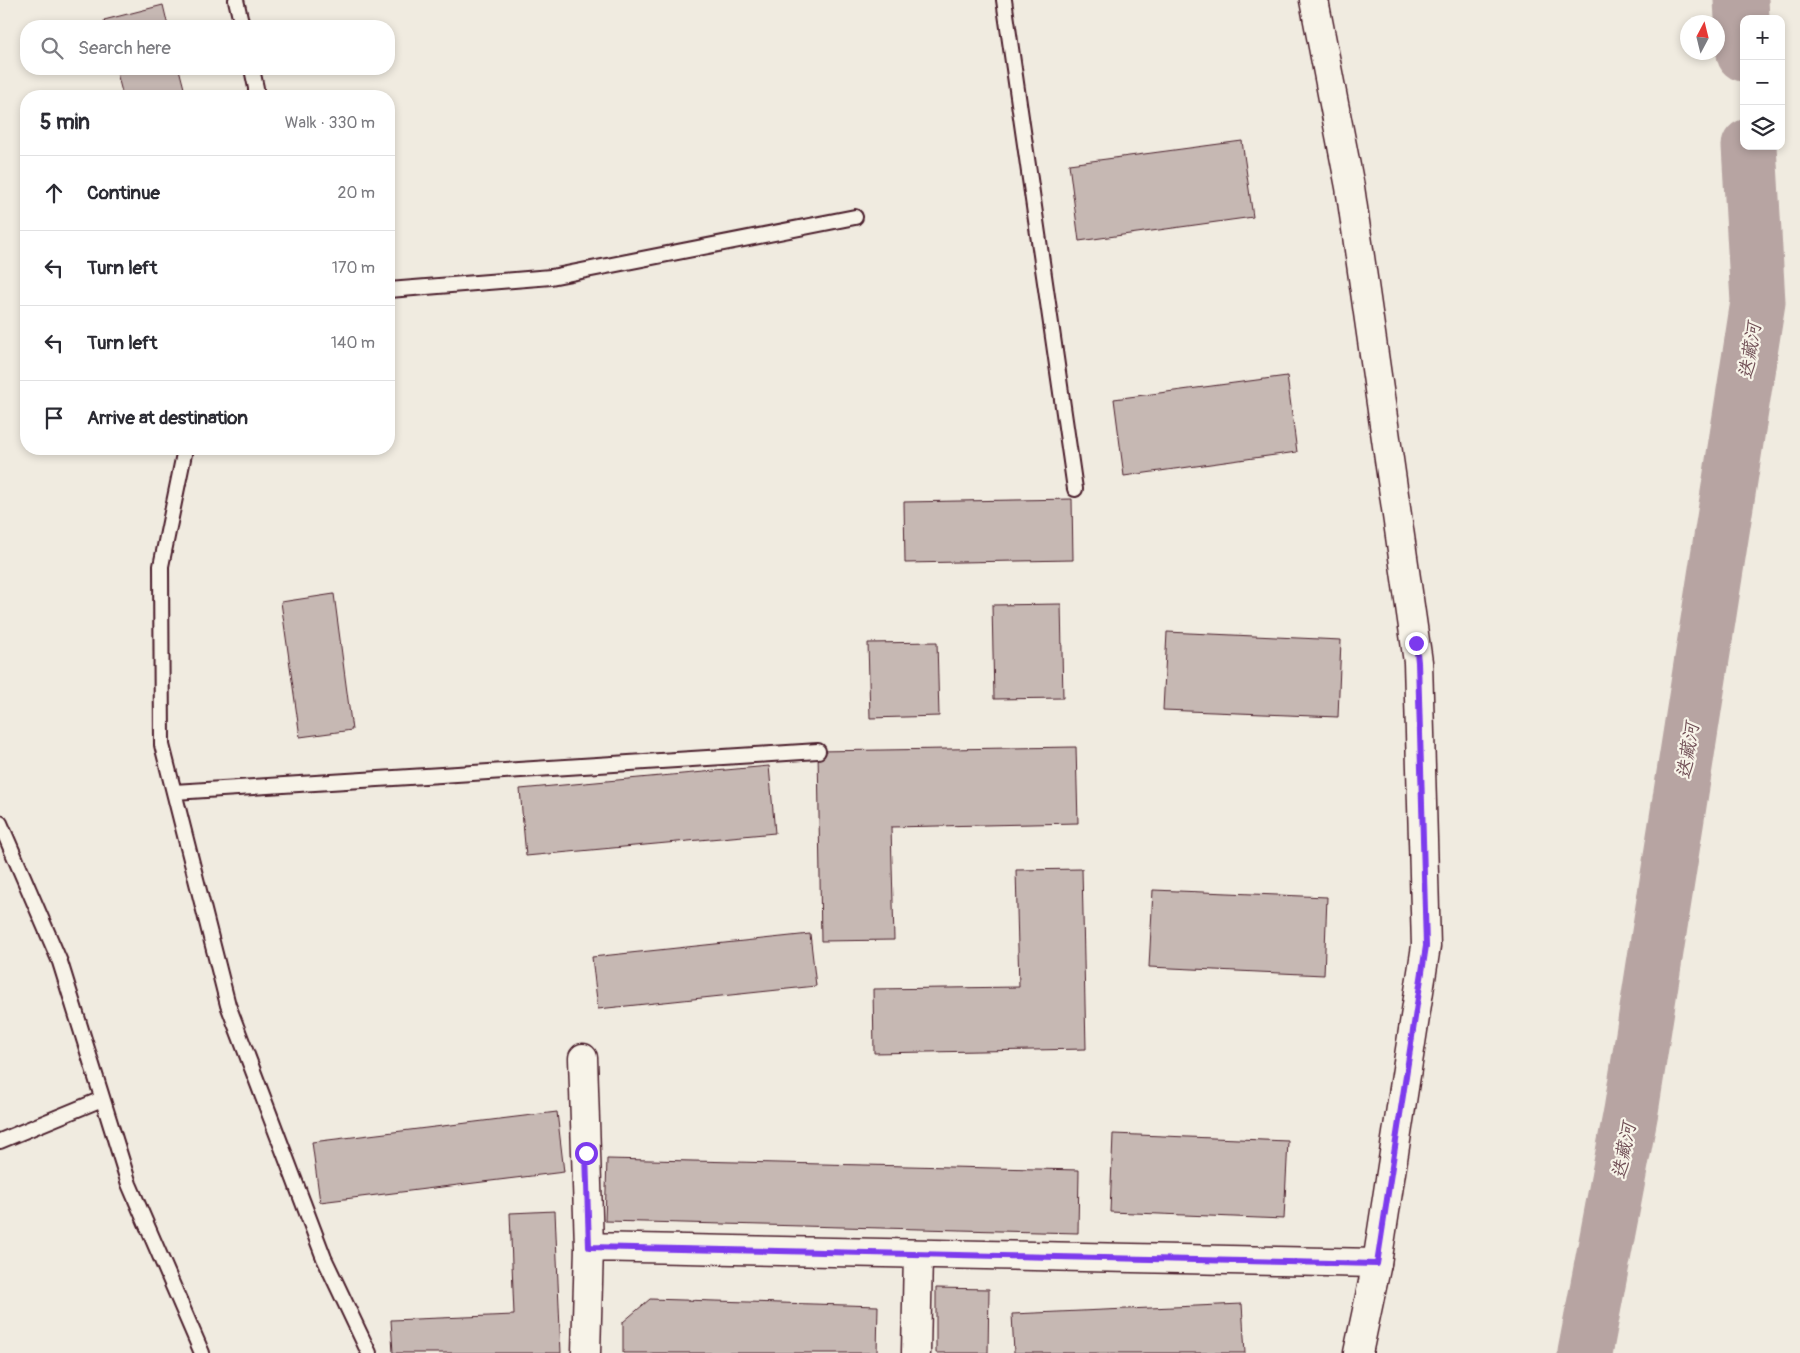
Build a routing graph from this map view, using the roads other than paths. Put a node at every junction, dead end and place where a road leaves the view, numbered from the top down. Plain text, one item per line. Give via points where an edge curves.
1 (236, 0) edge
2 (1004, 0) edge
3 (1314, 0) edge
4 (241, 20) edge
5 (253, 75) edge
6 (256, 90) edge
7 (855, 217) dead end
8 (395, 290) edge
9 (184, 455) edge
10 (1075, 489) dead end
11 (818, 752) dead end
12 (174, 792) junction
13 (0, 824) edge
14 (582, 1058) dead end
15 (102, 1099) junction
16 (0, 1141) edge
17 (589, 1247) junction
18 (918, 1254) junction
19 (1377, 1264) junction
20 (202, 1353) edge
21 (369, 1353) edge
22 (586, 1353) edge
23 (916, 1353) edge
24 (1358, 1353) edge

1 - 4 lane
2 - 10 lane
3 - 19 street via 1350,187 1418,662 1426,946
5 - 6 lane
7 - 8 lane via 551,277
9 - 12 lane via 161,566 162,745
11 - 12 lane
12 - 21 lane via 228,1005 324,1258
13 - 15 lane via 60,962
14 - 17 street
15 - 16 lane
15 - 20 lane via 129,1184
17 - 18 street
17 - 22 street
18 - 19 street
18 - 23 street
19 - 24 street

